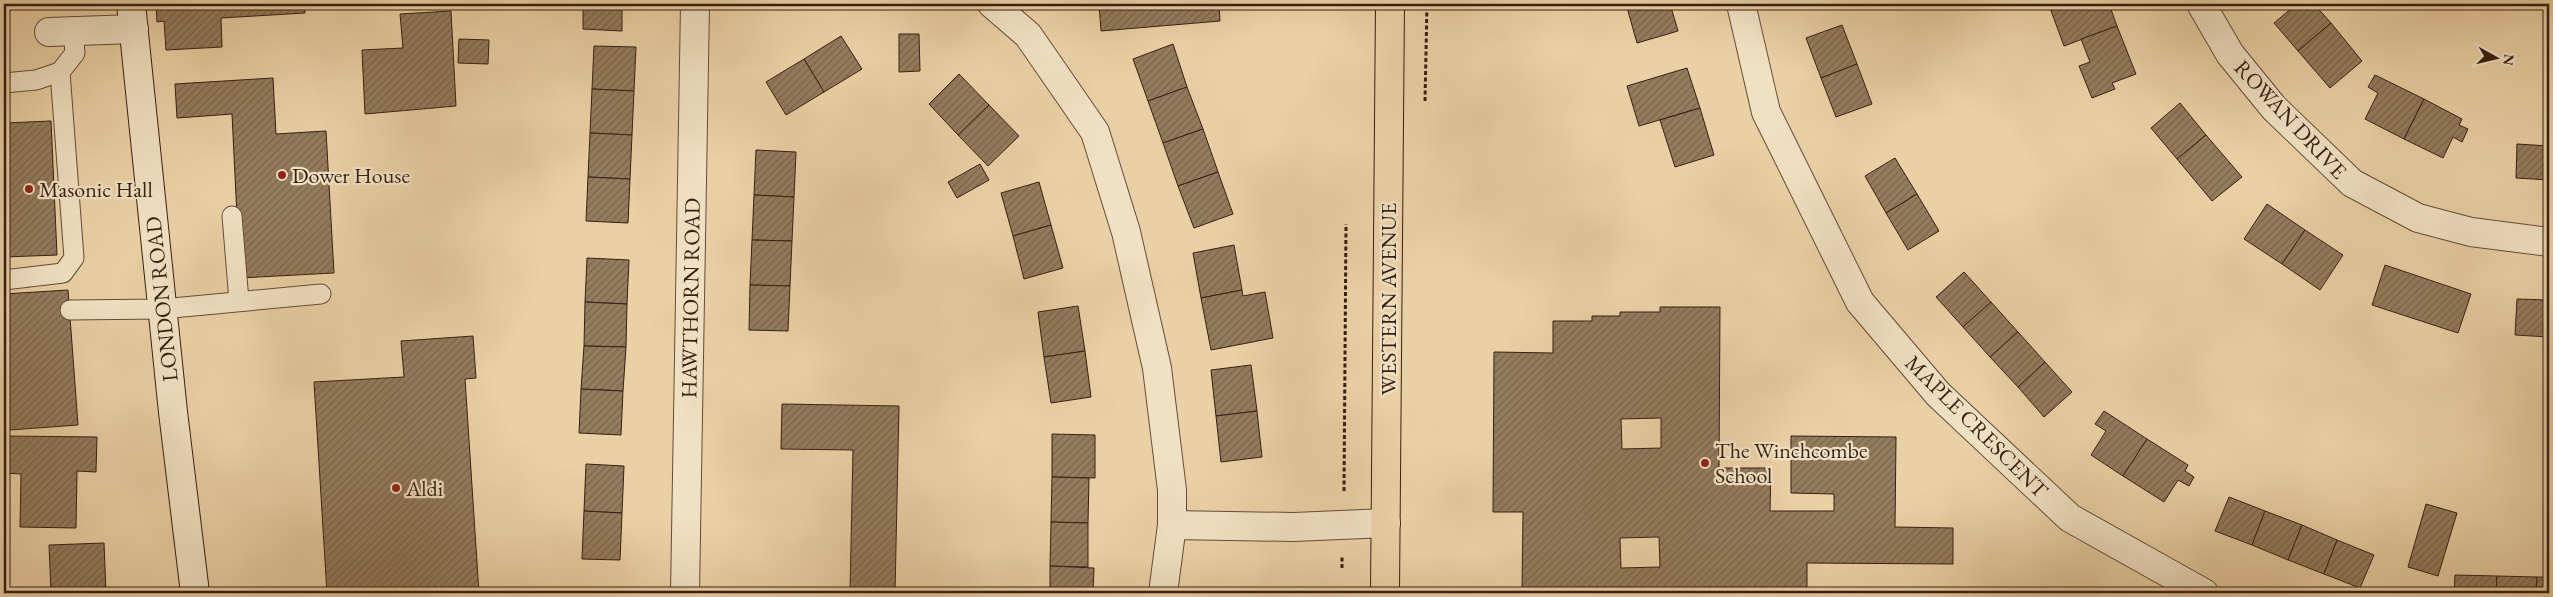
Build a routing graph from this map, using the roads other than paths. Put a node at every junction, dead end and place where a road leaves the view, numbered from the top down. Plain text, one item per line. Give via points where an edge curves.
1 (695, 4) edge
2 (992, 4) edge
3 (1390, 4) edge
4 (1741, 4) edge
5 (2201, 4) edge
6 (132, 16) edge
7 (61, 32) joint
8 (60, 72) junction
9 (4, 83) edge
10 (232, 216) dead end
11 (2549, 242) edge
12 (4, 280) edge
13 (321, 294) dead end
14 (239, 301) junction
15 (162, 308) junction
16 (70, 310) dead end
17 (1386, 522) junction
18 (1172, 525) junction
19 (195, 593) edge
20 (685, 593) edge
21 (1163, 593) edge
22 (1385, 593) edge
23 (2204, 593) edge

1 - 20 street, HAWTHORN ROAD
2 - 18 street via 1028,35 1095,132 1126,232 1157,368 1172,490
3 - 17 main road, WESTERN AVENUE
4 - 23 street, MAPLE CRESCENT via 1766,112 1860,302 1938,394 2070,518
5 - 11 street, ROWAN DRIVE via 2230,54 2274,108 2352,183 2418,218 2471,232
6 - 7 street
6 - 15 street, LONDON ROAD
7 - 8 lane via 75,53
8 - 9 lane via 36,80
8 - 12 lane via 74,258 63,273
10 - 14 lane
13 - 14 lane
14 - 15 lane
15 - 16 lane
15 - 19 street, LONDON ROAD
17 - 18 street via 1294,527
17 - 22 main road, WESTERN AVENUE
18 - 21 street

